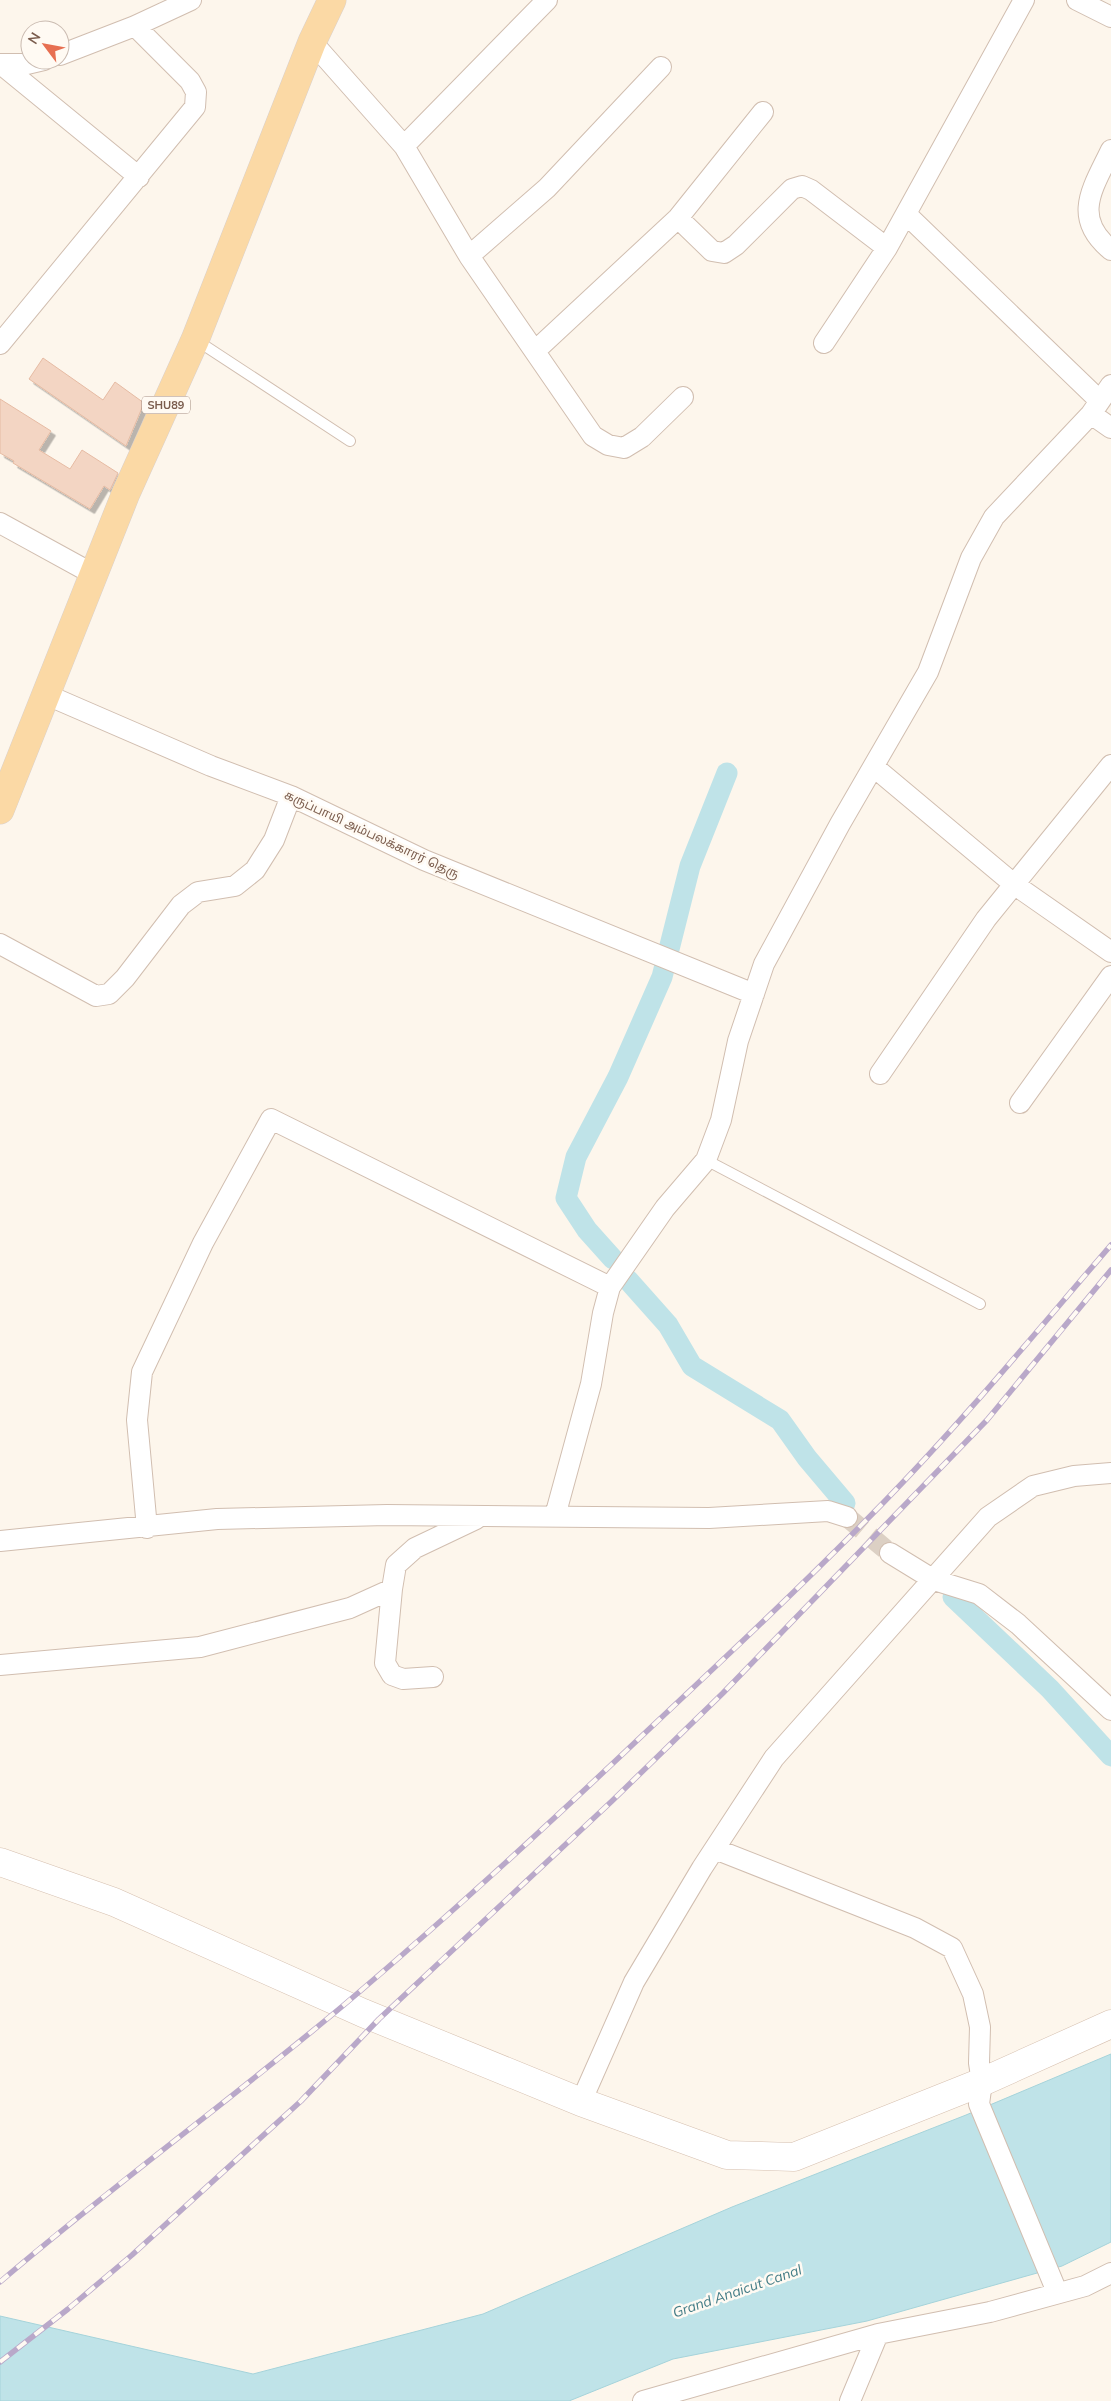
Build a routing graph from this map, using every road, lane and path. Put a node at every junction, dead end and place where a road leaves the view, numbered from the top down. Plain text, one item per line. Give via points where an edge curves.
1 (191, 0) edge
2 (332, 0) edge
3 (547, 0) edge
4 (1024, 0) edge
5 (1077, 0) edge
6 (1111, 18) edge
7 (135, 26) junction
8 (312, 42) junction
9 (70, 51) edge
10 (1, 64) edge
11 (20, 64) edge
12 (661, 67) dead end
13 (763, 112) dead end
14 (404, 146) junction
15 (1111, 150) edge
16 (140, 177) junction
17 (906, 214) junction
18 (678, 218) junction
19 (887, 248) junction
20 (1111, 250) edge
21 (469, 256) junction
22 (195, 340) junction
23 (0, 344) edge
24 (824, 344) dead end
25 (535, 351) junction
26 (683, 398) dead end
27 (1101, 400) edge
28 (1111, 428) edge
29 (350, 441) dead end
30 (0, 523) edge
31 (93, 574) junction
32 (47, 695) junction
33 (1111, 765) edge
34 (874, 767) junction
35 (291, 796) junction
36 (0, 810) edge
37 (1015, 885) junction
38 (0, 944) edge
39 (1111, 952) edge
40 (1111, 976) edge
41 (754, 994) junction
42 (880, 1074) dead end
43 (1020, 1103) dead end
44 (706, 1160) junction
45 (610, 1287) junction
46 (980, 1304) dead end
47 (1111, 1473) edge
48 (555, 1516) junction
49 (480, 1517) junction
50 (847, 1517) tunnel mouth
51 (147, 1528) junction
52 (0, 1541) edge
53 (890, 1553) tunnel mouth
54 (934, 1580) junction
55 (392, 1589) junction
56 (0, 1665) edge
57 (432, 1677) dead end
58 (1111, 1710) edge
59 (715, 1849) junction
60 (0, 1862) edge
61 (1111, 2024) edge
62 (980, 2093) junction
63 (581, 2102) junction
64 (1111, 2273) edge
65 (1054, 2284) junction
66 (878, 2334) junction
67 (643, 2401) edge
68 (850, 2401) edge

1 - 7 street
2 - 8 main road, SHU89
3 - 14 street
4 - 17 street
5 - 6 street
7 - 9 street
7 - 16 street via 190,81 196,92 196,106
8 - 14 street
8 - 22 main road, SHU89
10 - 11 street
10 - 16 street
12 - 21 street via 547,188
13 - 18 street
14 - 21 street
15 - 20 street via 1088,198 1088,220
16 - 23 street
17 - 19 street
17 - 27 street
18 - 19 street via 712,251 724,253 792,189 802,186
18 - 25 street
19 - 24 street
21 - 25 street
22 - 29 lane
22 - 31 main road, SHU89
25 - 26 street via 593,436 608,445 624,448 642,437
27 - 28 street
27 - 34 street via 994,517 971,558 928,672
30 - 31 street
31 - 32 main road, SHU89
32 - 35 street, கருப்பாயி அம்பலக்காரர் தெரு via 211,766
32 - 36 main road, SHU89
33 - 37 street
34 - 37 street
34 - 41 street via 764,964
35 - 38 street via 274,840 255,870 236,886 198,892 181,905 109,994 96,996
35 - 41 street, கருப்பாயி அம்பலக்காரர் தெரு via 424,860
37 - 39 street
37 - 42 street via 986,919
40 - 43 street
41 - 44 street via 738,1041 721,1120
44 - 45 street via 665,1208
44 - 46 lane
45 - 48 street via 591,1384
45 - 51 street via 271,1119 203,1243 142,1372 137,1420
47 - 54 street via 1074,1476 1033,1486 988,1517
48 - 49 street
48 - 50 street via 709,1518 828,1511
49 - 51 street via 387,1515 217,1519
49 - 55 street via 414,1548 396,1565
51 - 52 street
53 - 54 street
54 - 58 street via 979,1594 1018,1624
54 - 59 street via 774,1758
55 - 56 street via 350,1608 200,1646
55 - 57 street via 385,1663 392,1676 403,1679
59 - 62 street via 915,1928 952,1948 973,1994 980,2027
59 - 63 street via 634,1982
60 - 63 main road via 114,1902 364,2013
61 - 62 main road
62 - 63 main road via 794,2157 726,2155
62 - 65 street
64 - 65 street via 1085,2286
65 - 66 street via 990,2312
66 - 67 street
66 - 68 street

